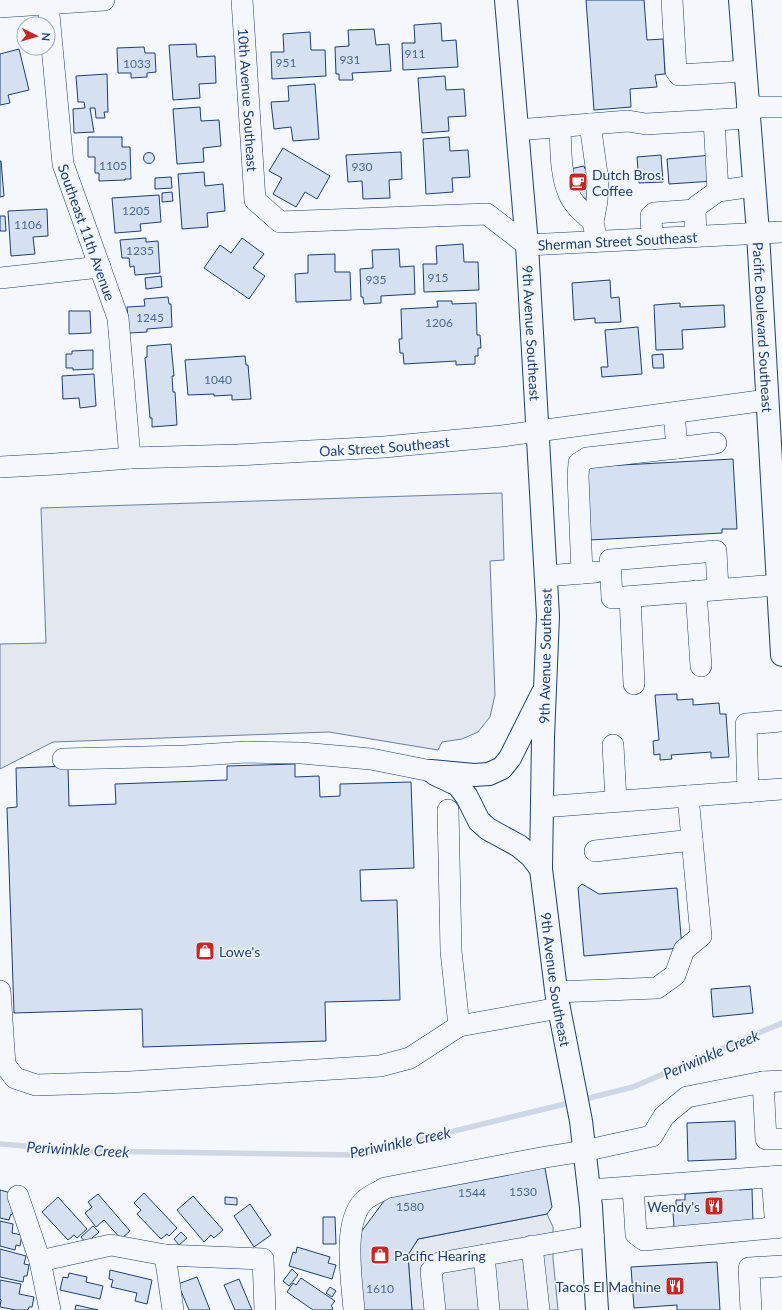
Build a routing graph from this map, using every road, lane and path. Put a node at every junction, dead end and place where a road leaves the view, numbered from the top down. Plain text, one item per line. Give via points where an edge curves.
1 (104, 0) edge
2 (242, 0) edge
3 (506, 0) edge
4 (672, 0) edge
5 (740, 0) edge
6 (48, 4) junction
7 (0, 7) edge
8 (745, 71) junction
9 (782, 107) edge
10 (749, 112) junction
11 (714, 120) junction
12 (590, 124) junction
13 (560, 127) junction
14 (517, 130) junction
15 (754, 186) junction
16 (718, 191) junction
17 (255, 200) joint
18 (695, 210) junction
19 (595, 232) junction
20 (782, 232) edge
21 (758, 233) junction
22 (696, 236) junction
23 (652, 239) junction
24 (527, 245) junction
25 (100, 267) junction
26 (0, 278) edge
27 (772, 410) edge
28 (674, 413) junction
29 (537, 432) junction
30 (716, 443) dead end
31 (677, 448) junction
32 (130, 458) junction
33 (0, 467) edge
34 (610, 571) junction
35 (582, 573) junction
36 (546, 576) junction
37 (718, 589) junction
38 (696, 591) junction
39 (779, 595) edge
40 (630, 597) junction
41 (782, 655) edge
42 (701, 666) dead end
43 (634, 684) dead end
44 (546, 688) junction
45 (782, 721) edge
46 (614, 745) dead end
47 (63, 759) dead end
48 (431, 771) junction
49 (782, 790) edge
50 (748, 792) junction
51 (688, 796) junction
52 (616, 802) junction
53 (542, 807) junction
54 (448, 810) dead end
55 (692, 840) junction
56 (595, 851) dead end
57 (541, 869) junction
58 (0, 991) edge
59 (558, 1000) junction
60 (459, 1026) junction
61 (772, 1082) edge
62 (782, 1138) edge
63 (584, 1151) junction
64 (777, 1177) edge
65 (633, 1187) junction
66 (589, 1190) junction
67 (18, 1196) dead end
68 (779, 1227) edge
69 (593, 1236) junction
70 (532, 1246) junction
71 (165, 1255) junction
72 (484, 1255) junction
73 (40, 1262) junction
74 (782, 1266) edge
75 (50, 1310) edge
76 (173, 1310) edge
77 (265, 1310) edge
78 (354, 1310) edge
79 (435, 1310) edge
80 (489, 1310) edge
81 (539, 1310) edge
82 (597, 1310) edge
83 (751, 1310) edge

1 - 6 street
2 - 17 street, 10th Avenue Southeast
3 - 14 highway, 9th Avenue Southeast
4 - 8 street via 676,71 679,75
5 - 8 highway, Pacific Boulevard Southeast
6 - 7 street
6 - 25 street, Southeast 11th Avenue via 63,164
8 - 10 highway, Pacific Boulevard Southeast
9 - 10 street
10 - 11 street
10 - 15 highway, Pacific Boulevard Southeast
11 - 12 street via 646,124 628,120
11 - 16 street
12 - 13 street
12 - 19 street via 598,181
13 - 14 street
13 - 19 street via 563,172 569,195
14 - 24 highway, 9th Avenue Southeast
15 - 16 street
15 - 21 highway, Pacific Boulevard Southeast
16 - 18 street
17 - 24 street, Sherman Street Southeast via 280,222 487,214
18 - 22 street
18 - 23 street via 654,213 651,216
19 - 23 street, Sherman Street Southeast
19 - 24 street, Sherman Street Southeast
20 - 21 street, Sherman Street Southeast
21 - 22 street, Sherman Street Southeast
21 - 27 highway, Pacific Boulevard Southeast
22 - 23 street, Sherman Street Southeast
24 - 29 highway, 9th Avenue Southeast
25 - 26 street
25 - 32 street, Southeast 11th Avenue via 118,318
27 - 28 street, Oak Street Southeast
27 - 39 highway, Pacific Boulevard Southeast
28 - 29 street, Oak Street Southeast
28 - 31 street
29 - 32 street, Oak Street Southeast via 384,447
29 - 36 highway, 9th Avenue Southeast
30 - 31 street
31 - 35 street via 587,458 579,463
32 - 33 street, Oak Street Southeast
34 - 35 street
34 - 37 street via 610,560 716,551
34 - 40 street via 612,598
35 - 36 street
36 - 44 highway, 9th Avenue Southeast
37 - 38 street
37 - 39 street
38 - 40 street
38 - 42 street
39 - 41 highway, Pacific Boulevard Southeast
40 - 43 street
44 - 48 highway via 502,768 489,774 474,775
44 - 53 highway, 9th Avenue Southeast
45 - 50 street via 746,724
46 - 52 street
47 - 48 street via 246,752 301,753 371,759
48 - 57 highway via 458,785 479,821 519,846
49 - 50 street
50 - 51 street
51 - 52 street
51 - 55 street
52 - 53 street
53 - 57 highway, 9th Avenue Southeast
54 - 60 street via 451,951
55 - 56 street
55 - 59 street via 701,936 684,950 675,975 657,988
57 - 59 highway, 9th Avenue Southeast
58 - 60 street via 5,1065 16,1078 36,1085 130,1082 380,1066 410,1058
59 - 60 street
59 - 63 highway, 9th Avenue Southeast via 581,1121
61 - 62 street via 766,1139
61 - 63 street via 687,1097 664,1116 652,1136
63 - 66 highway, 9th Avenue Southeast
63 - 78 street via 385,1188 365,1200 355,1213 350,1231
64 - 65 street
64 - 68 street
65 - 66 street
65 - 68 street via 636,1234 644,1240
66 - 69 highway, 9th Avenue Southeast
67 - 73 street
69 - 70 street
69 - 82 highway, 9th Avenue Southeast
70 - 72 street
70 - 81 street
71 - 73 street via 111,1245
71 - 76 street
71 - 77 street via 263,1259
72 - 79 street via 440,1263 431,1271
72 - 80 street
73 - 75 street
74 - 83 street via 749,1268

